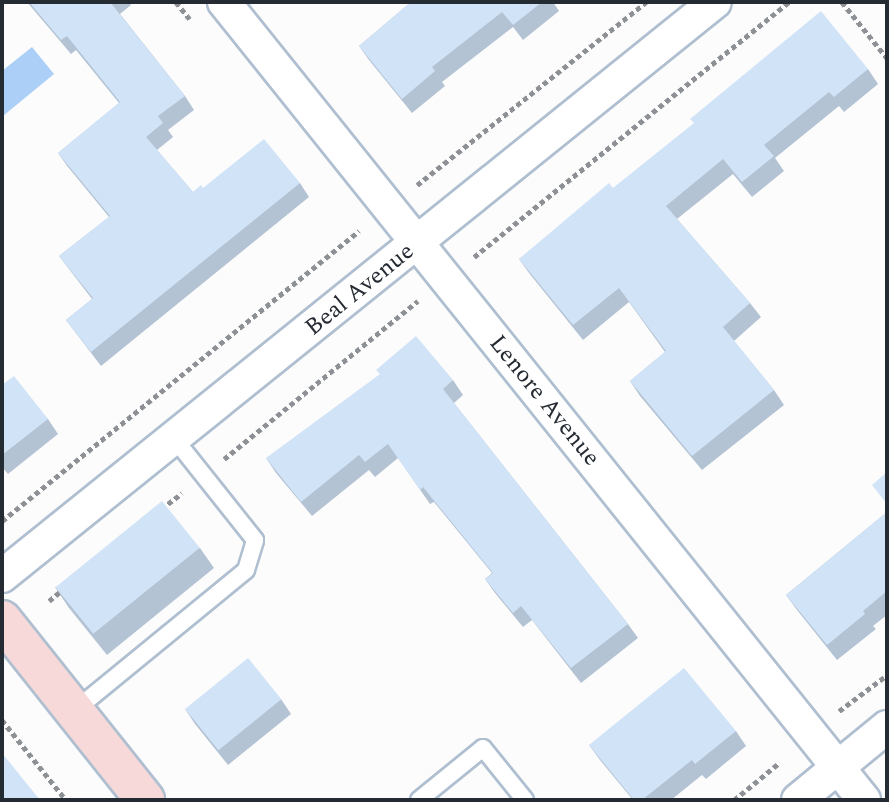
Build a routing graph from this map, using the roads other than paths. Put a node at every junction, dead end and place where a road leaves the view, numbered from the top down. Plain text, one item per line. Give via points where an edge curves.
1 (224, 2) edge
2 (715, 2) edge
3 (418, 243) junction
4 (174, 438) junction
5 (2, 576) edge
6 (2, 620) edge
7 (74, 711) junction
8 (887, 727) edge
9 (837, 767) junction
10 (145, 800) edge
11 (419, 800) edge
12 (525, 800) edge
13 (798, 800) edge
14 (864, 800) edge

1 - 3 street, Lenore Avenue
2 - 3 street, Beal Avenue
3 - 4 street, Beal Avenue
3 - 9 street, Lenore Avenue
4 - 5 street, Beal Avenue
4 - 7 lane via 255,540 246,570
6 - 7 street
7 - 10 street
8 - 9 street
9 - 13 street
9 - 14 street, Lenore Avenue
11 - 12 lane via 483,748

